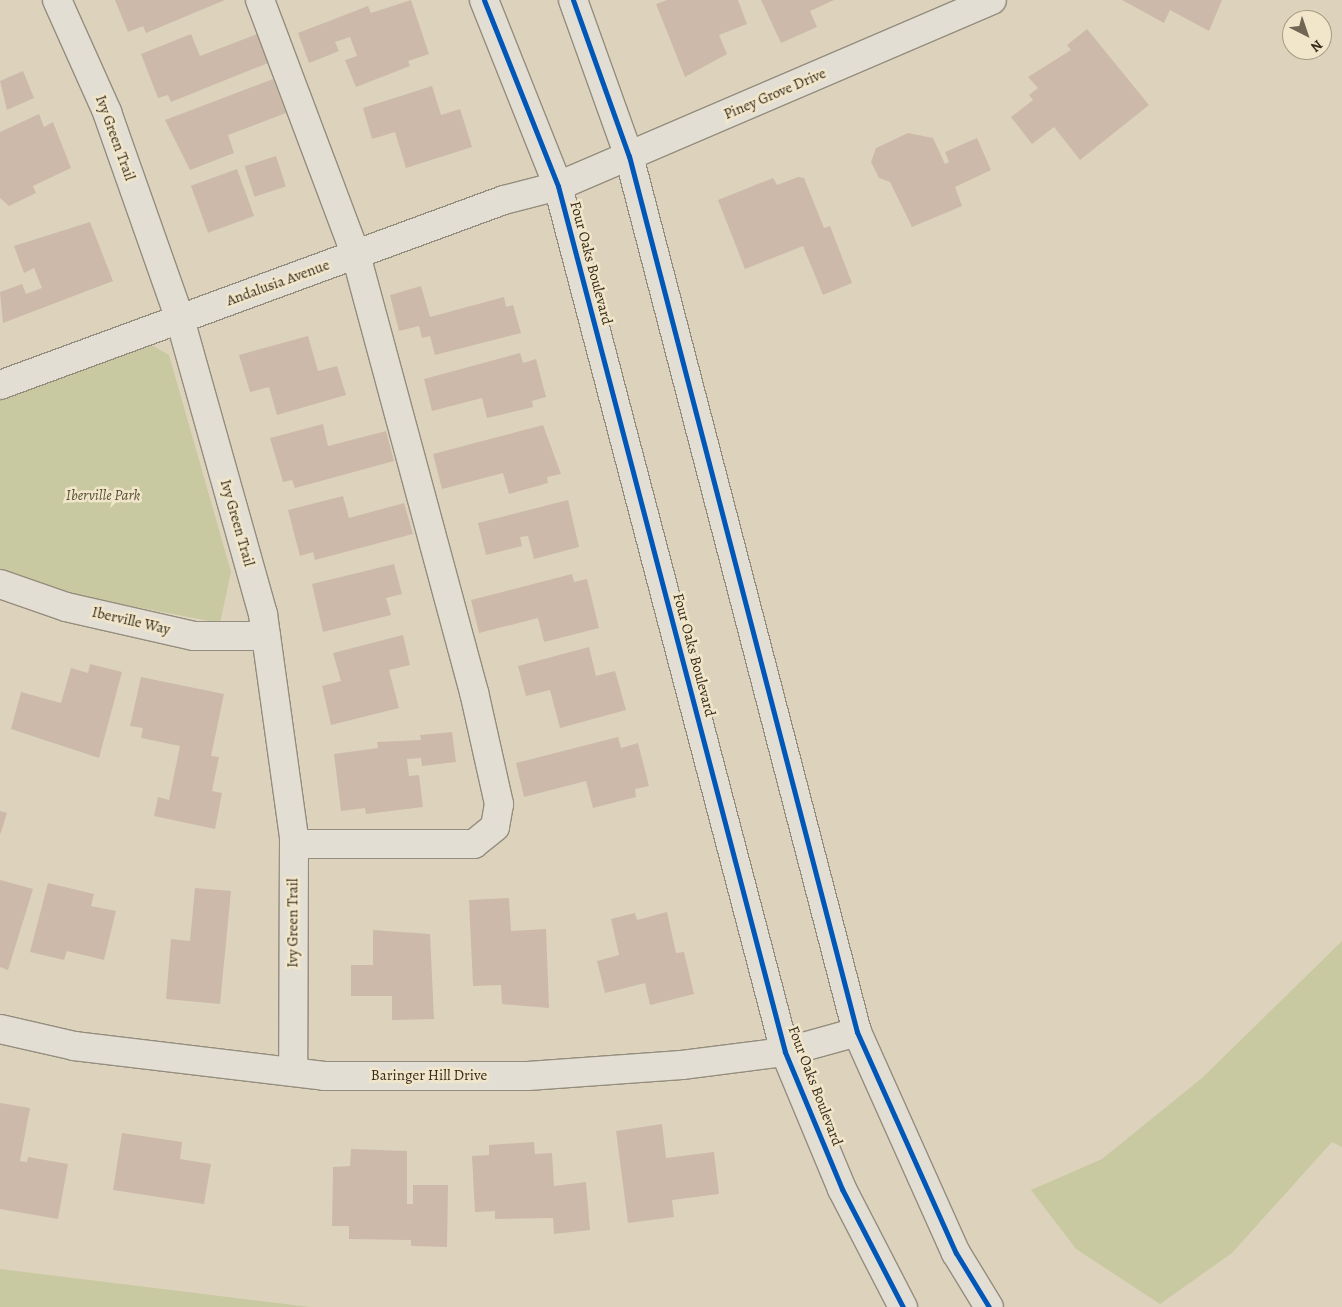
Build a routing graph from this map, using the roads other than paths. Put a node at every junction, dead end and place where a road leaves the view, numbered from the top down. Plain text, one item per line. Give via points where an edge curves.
1 (57, 0) edge
2 (260, 0) edge
3 (484, 0) edge
4 (574, 0) edge
5 (985, 1) edge
6 (629, 156) junction
7 (558, 186) junction
8 (356, 255) junction
9 (180, 319) junction
10 (0, 385) edge
11 (0, 584) edge
12 (266, 636) junction
13 (294, 844) junction
14 (0, 1029) edge
15 (857, 1032) junction
16 (785, 1052) junction
17 (293, 1072) junction
18 (903, 1307) edge
19 (989, 1307) edge

1 - 9 street, Ivy Green Trail via 107,112
2 - 8 street
3 - 7 street, Four Oaks Boulevard
4 - 6 street
5 - 6 street, Piney Grove Drive
6 - 7 street, Piney Grove Drive
6 - 15 street
7 - 8 street, Andalusia Avenue via 504,200
7 - 16 street, Four Oaks Boulevard
8 - 9 street, Andalusia Avenue
8 - 13 street via 492,764 499,816 490,835 474,844
9 - 10 street, Andalusia Avenue
9 - 12 street, Ivy Green Trail
11 - 12 street, Iberville Way via 66,607 194,636
12 - 13 street, Ivy Green Trail
13 - 17 street, Ivy Green Trail
14 - 17 street, Baringer Hill Drive via 74,1046
15 - 16 street, Baringer Hill Drive
15 - 19 street via 956,1253
16 - 17 street, Baringer Hill Drive via 698,1064 528,1076
16 - 18 street, Four Oaks Boulevard via 842,1189

